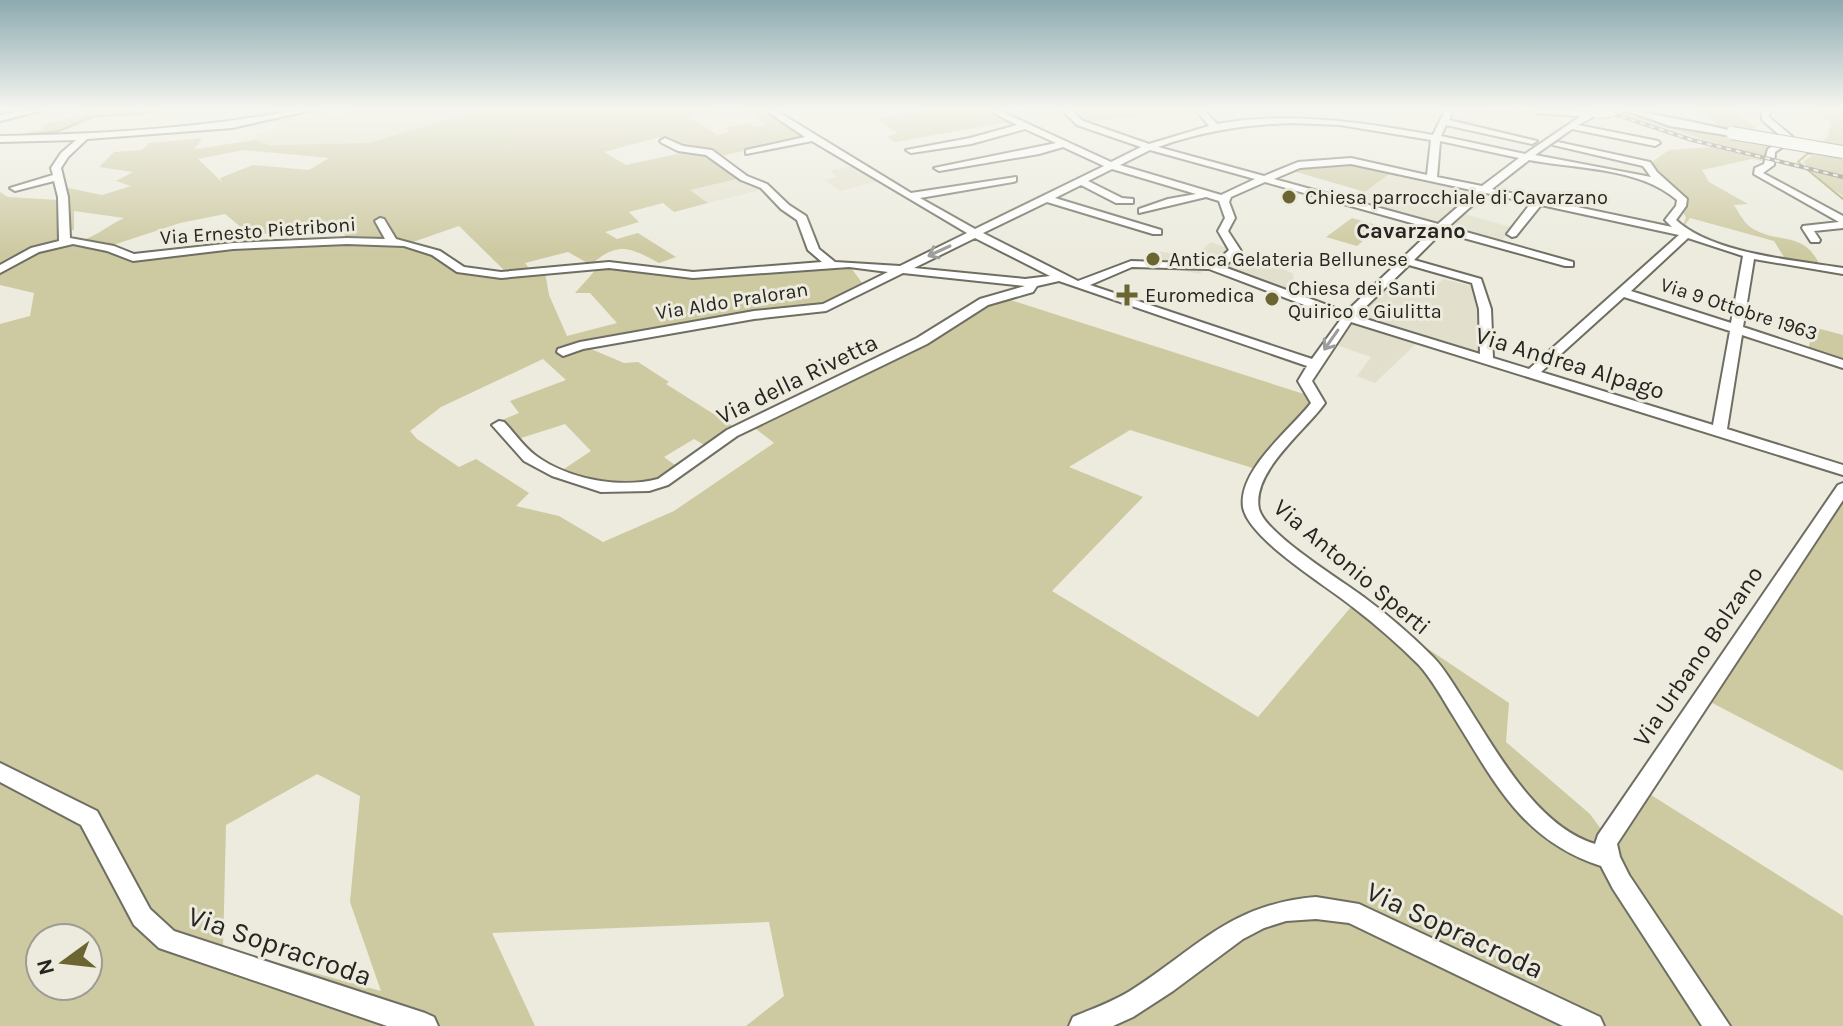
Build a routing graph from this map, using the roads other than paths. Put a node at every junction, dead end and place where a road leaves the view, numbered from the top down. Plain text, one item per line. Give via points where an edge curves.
1 (62, 158) edge
2 (717, 158) edge
3 (846, 158) edge
4 (962, 158) edge
5 (1000, 158) edge
6 (1094, 158) edge
7 (1128, 158) edge
8 (1191, 158) edge
9 (1435, 158) edge
10 (1525, 158) edge
11 (1536, 158) edge
12 (1620, 158) edge
13 (1770, 158) edge
14 (1112, 166) junction
15 (1435, 176) junction
16 (58, 177) junction
17 (1264, 177) junction
18 (1013, 179) dead end
19 (1083, 182) junction
20 (1665, 185) junction
21 (15, 188) dead end
22 (1482, 191) junction
23 (1207, 194) junction
24 (911, 196) junction
25 (1049, 199) junction
26 (1224, 199) junction
27 (1129, 201) dead end
28 (1537, 203) junction
29 (1143, 211) dead end
30 (380, 221) dead end
31 (1843, 223) edge
32 (1442, 227) junction
33 (1157, 232) dead end
34 (977, 234) junction
35 (1512, 234) dead end
36 (1687, 234) junction
37 (1815, 240) dead end
38 (65, 242) junction
39 (392, 242) junction
40 (1749, 254) junction
41 (1407, 261) junction
42 (1569, 264) dead end
43 (832, 265) junction
44 (1216, 268) junction
45 (901, 269) junction
46 (0, 270) edge
47 (1843, 271) edge
48 (1059, 277) junction
49 (1032, 284) junction
50 (1081, 284) junction
51 (1622, 292) junction
52 (1348, 317) junction
53 (1736, 329) junction
54 (563, 352) dead end
55 (1487, 360) junction
56 (1315, 364) junction
57 (1843, 364) edge
58 (1531, 374) junction
59 (499, 425) dead end
60 (1719, 432) junction
61 (1843, 470) edge
62 (1843, 488) edge
63 (0, 772) edge
64 (1609, 858) junction
65 (425, 1026) edge
66 (1082, 1026) edge
67 (1591, 1026) edge
68 (1717, 1026) edge

1 - 16 street
2 - 43 street via 764,186 802,218 814,250
3 - 24 street
4 - 5 street via 941,163
6 - 14 street
7 - 14 street, Via Aldo Praloran
8 - 17 street
9 - 15 street
10 - 22 street
11 - 20 street, Via Aldo Praloran
12 - 20 street via 1645,163
13 - 31 street via 1759,174
14 - 19 street, Via Aldo Praloran
14 - 23 street
15 - 17 street via 1333,160 1304,163
15 - 22 street
16 - 21 street
16 - 38 street
17 - 26 street via 1232,190
17 - 32 street
18 - 24 street
19 - 25 street, Via Aldo Praloran
19 - 27 street
20 - 36 street via 1683,201 1671,223
22 - 28 street
22 - 32 street
23 - 26 street
23 - 29 street
24 - 34 street
25 - 33 street
25 - 34 street, Via Aldo Praloran
26 - 44 street via 1230,218 1223,231 1235,251
28 - 35 street
28 - 36 street
30 - 39 street
31 - 37 street via 1807,228
32 - 41 street
32 - 42 street
34 -> 45 street, Via Aldo Praloran
34 - 48 street
36 - 40 street
36 - 51 street
38 - 39 street, Via Ernesto Pietriboni via 86,242 133,258 278,243
38 - 46 street via 35,250
39 - 43 street, Via Ernesto Pietriboni via 436,253 461,270 501,275 596,266 693,275
40 - 47 street
40 - 53 street
41 - 52 street
41 - 55 street via 1477,281
43 - 45 street, Via Ernesto Pietriboni
44 - 50 street, Via Andrea Alpago via 1139,263
44 - 52 street, Via Andrea Alpago
45 - 49 street, Via Ernesto Pietriboni
45 - 54 street, Via Aldo Praloran via 820,308 746,316
48 - 49 street, Via Ernesto Pietriboni
48 - 50 street
49 - 59 street, Via della Rivetta via 984,302 922,341 732,433 663,482 649,486 601,487 557,473 529,458
50 - 56 street
51 - 53 street, Via 9 Ottobre 1963
51 - 58 street
52 - 55 street, Via Andrea Alpago
52 -> 56 street
53 - 57 street, Via 9 Ottobre 1963
53 - 60 street
55 - 58 street, Via Andrea Alpago
56 - 64 street, Via Antonio Sperti via 1305,381 1318,403 1265,463 1252,496 1256,519 1427,662 1536,820 1565,843
58 - 60 street, Via Andrea Alpago
60 - 61 street, Via Andrea Alpago
62 - 64 street, Via Urbano Bolzano via 1609,835
63 - 65 street, Via Sopracroda via 89,818 142,917 167,940
64 - 68 street
66 - 67 street, Via Sopracroda via 1140,998 1233,931 1276,913 1324,906 1351,912

